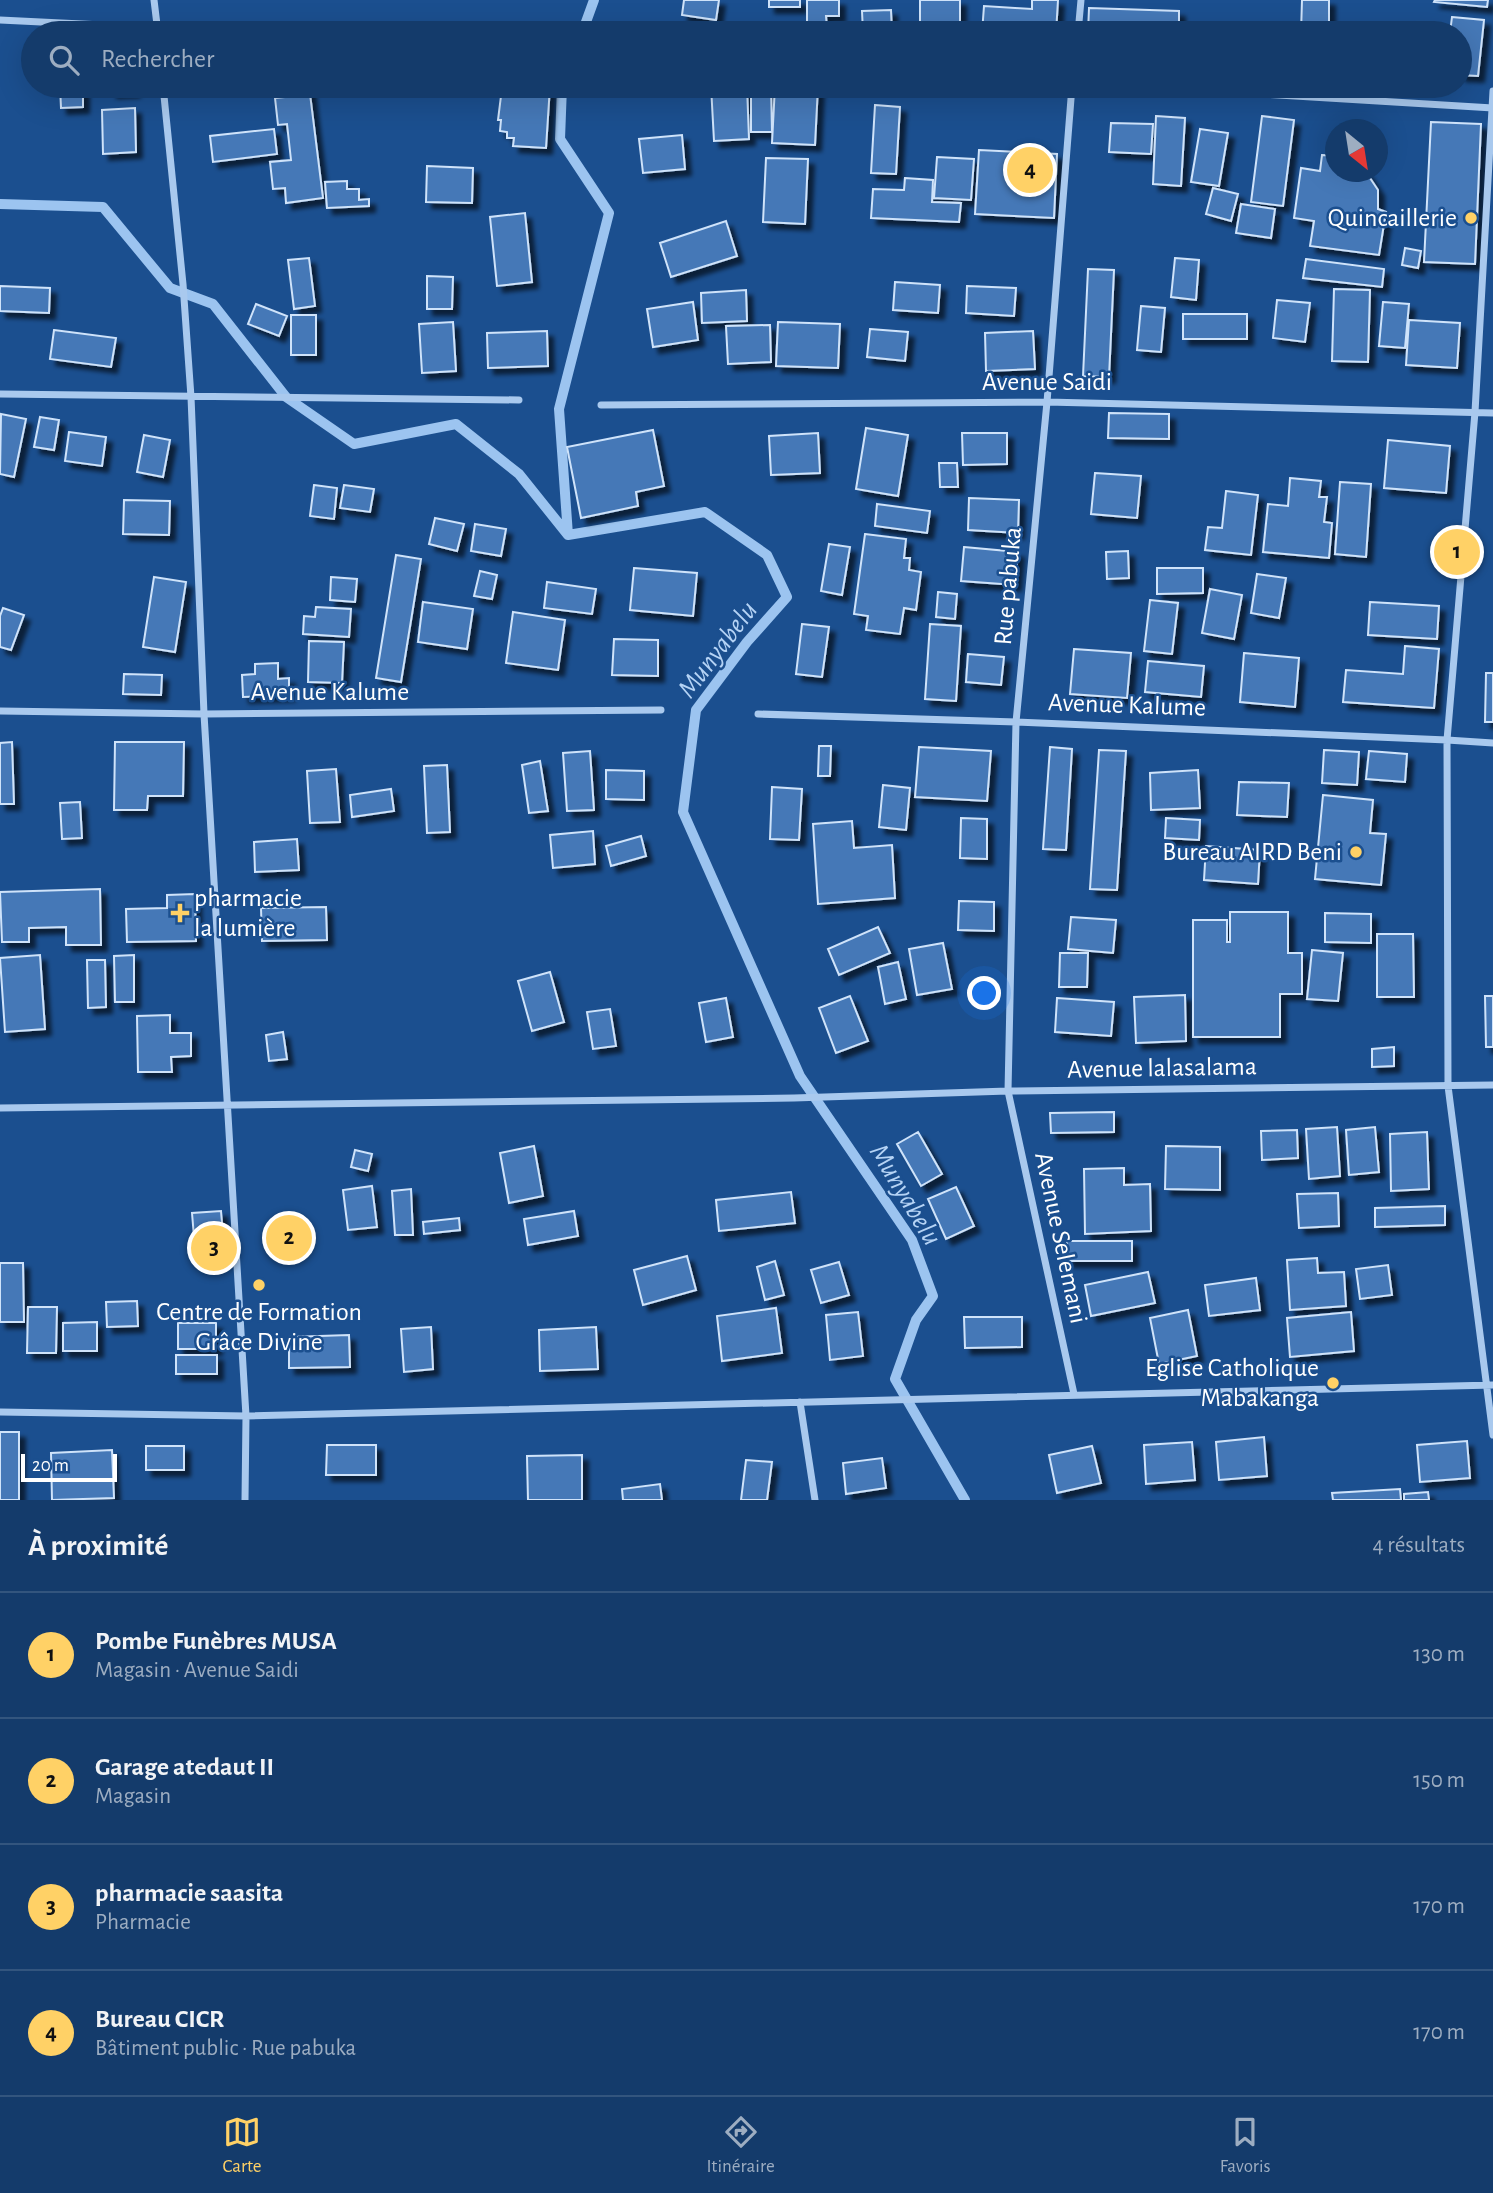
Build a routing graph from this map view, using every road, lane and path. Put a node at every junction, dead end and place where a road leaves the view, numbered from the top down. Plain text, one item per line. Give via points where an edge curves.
1 (154, 0) edge
2 (1081, 0) edge
3 (0, 20) edge
4 (21, 21) edge
5 (157, 21) edge
6 (1079, 21) edge
7 (1493, 91) edge
8 (164, 98) edge
9 (1071, 98) edge
10 (1327, 98) edge
11 (1492, 108) edge
12 (0, 394) edge
13 (191, 397) junction
14 (519, 400) dead end
15 (1047, 402) junction
16 (601, 405) dead end
17 (1475, 412) junction
18 (1493, 413) edge
19 (661, 710) dead end
20 (0, 711) edge
21 (204, 714) junction
22 (758, 714) dead end
23 (1016, 722) junction
24 (1447, 740) junction
25 (1493, 743) edge
26 (1493, 1085) edge
27 (1448, 1086) junction
28 (1008, 1091) junction
29 (226, 1104) junction
30 (0, 1108) edge
31 (1489, 1385) edge
32 (1074, 1394) junction
33 (800, 1402) junction
34 (0, 1412) edge
35 (246, 1416) junction
36 (1493, 1435) edge
37 (245, 1500) edge
38 (815, 1500) edge

1 - 5 street
2 - 6 street
3 - 4 street
7 - 11 street
8 - 13 street
9 - 15 street, Rue pabuka
10 - 11 street
11 - 17 street
12 - 13 street
13 - 14 street
13 - 21 street
15 - 16 street, Avenue Saidi
15 - 17 street, Avenue Saidi
15 - 23 street, Rue pabuka
17 - 18 street, Avenue Saidi
17 - 24 street
19 - 21 street, Avenue Kalume
20 - 21 street, Avenue Kalume
21 - 29 street
22 - 23 street, Avenue Kalume
23 - 24 street, Avenue Kalume
23 - 28 street, Rue pabuka
24 - 25 street, Avenue Kalume
24 - 27 street
26 - 27 street, Avenue lalasalama
27 - 28 street, Avenue lalasalama
27 - 31 street
28 - 29 street, Avenue lalasalama
28 - 32 street, Avenue Selemani
29 - 30 street, Avenue lalasalama
29 - 35 street
31 - 32 street
31 - 36 street
32 - 33 street
33 - 35 street
33 - 38 street
34 - 35 street
35 - 37 street

